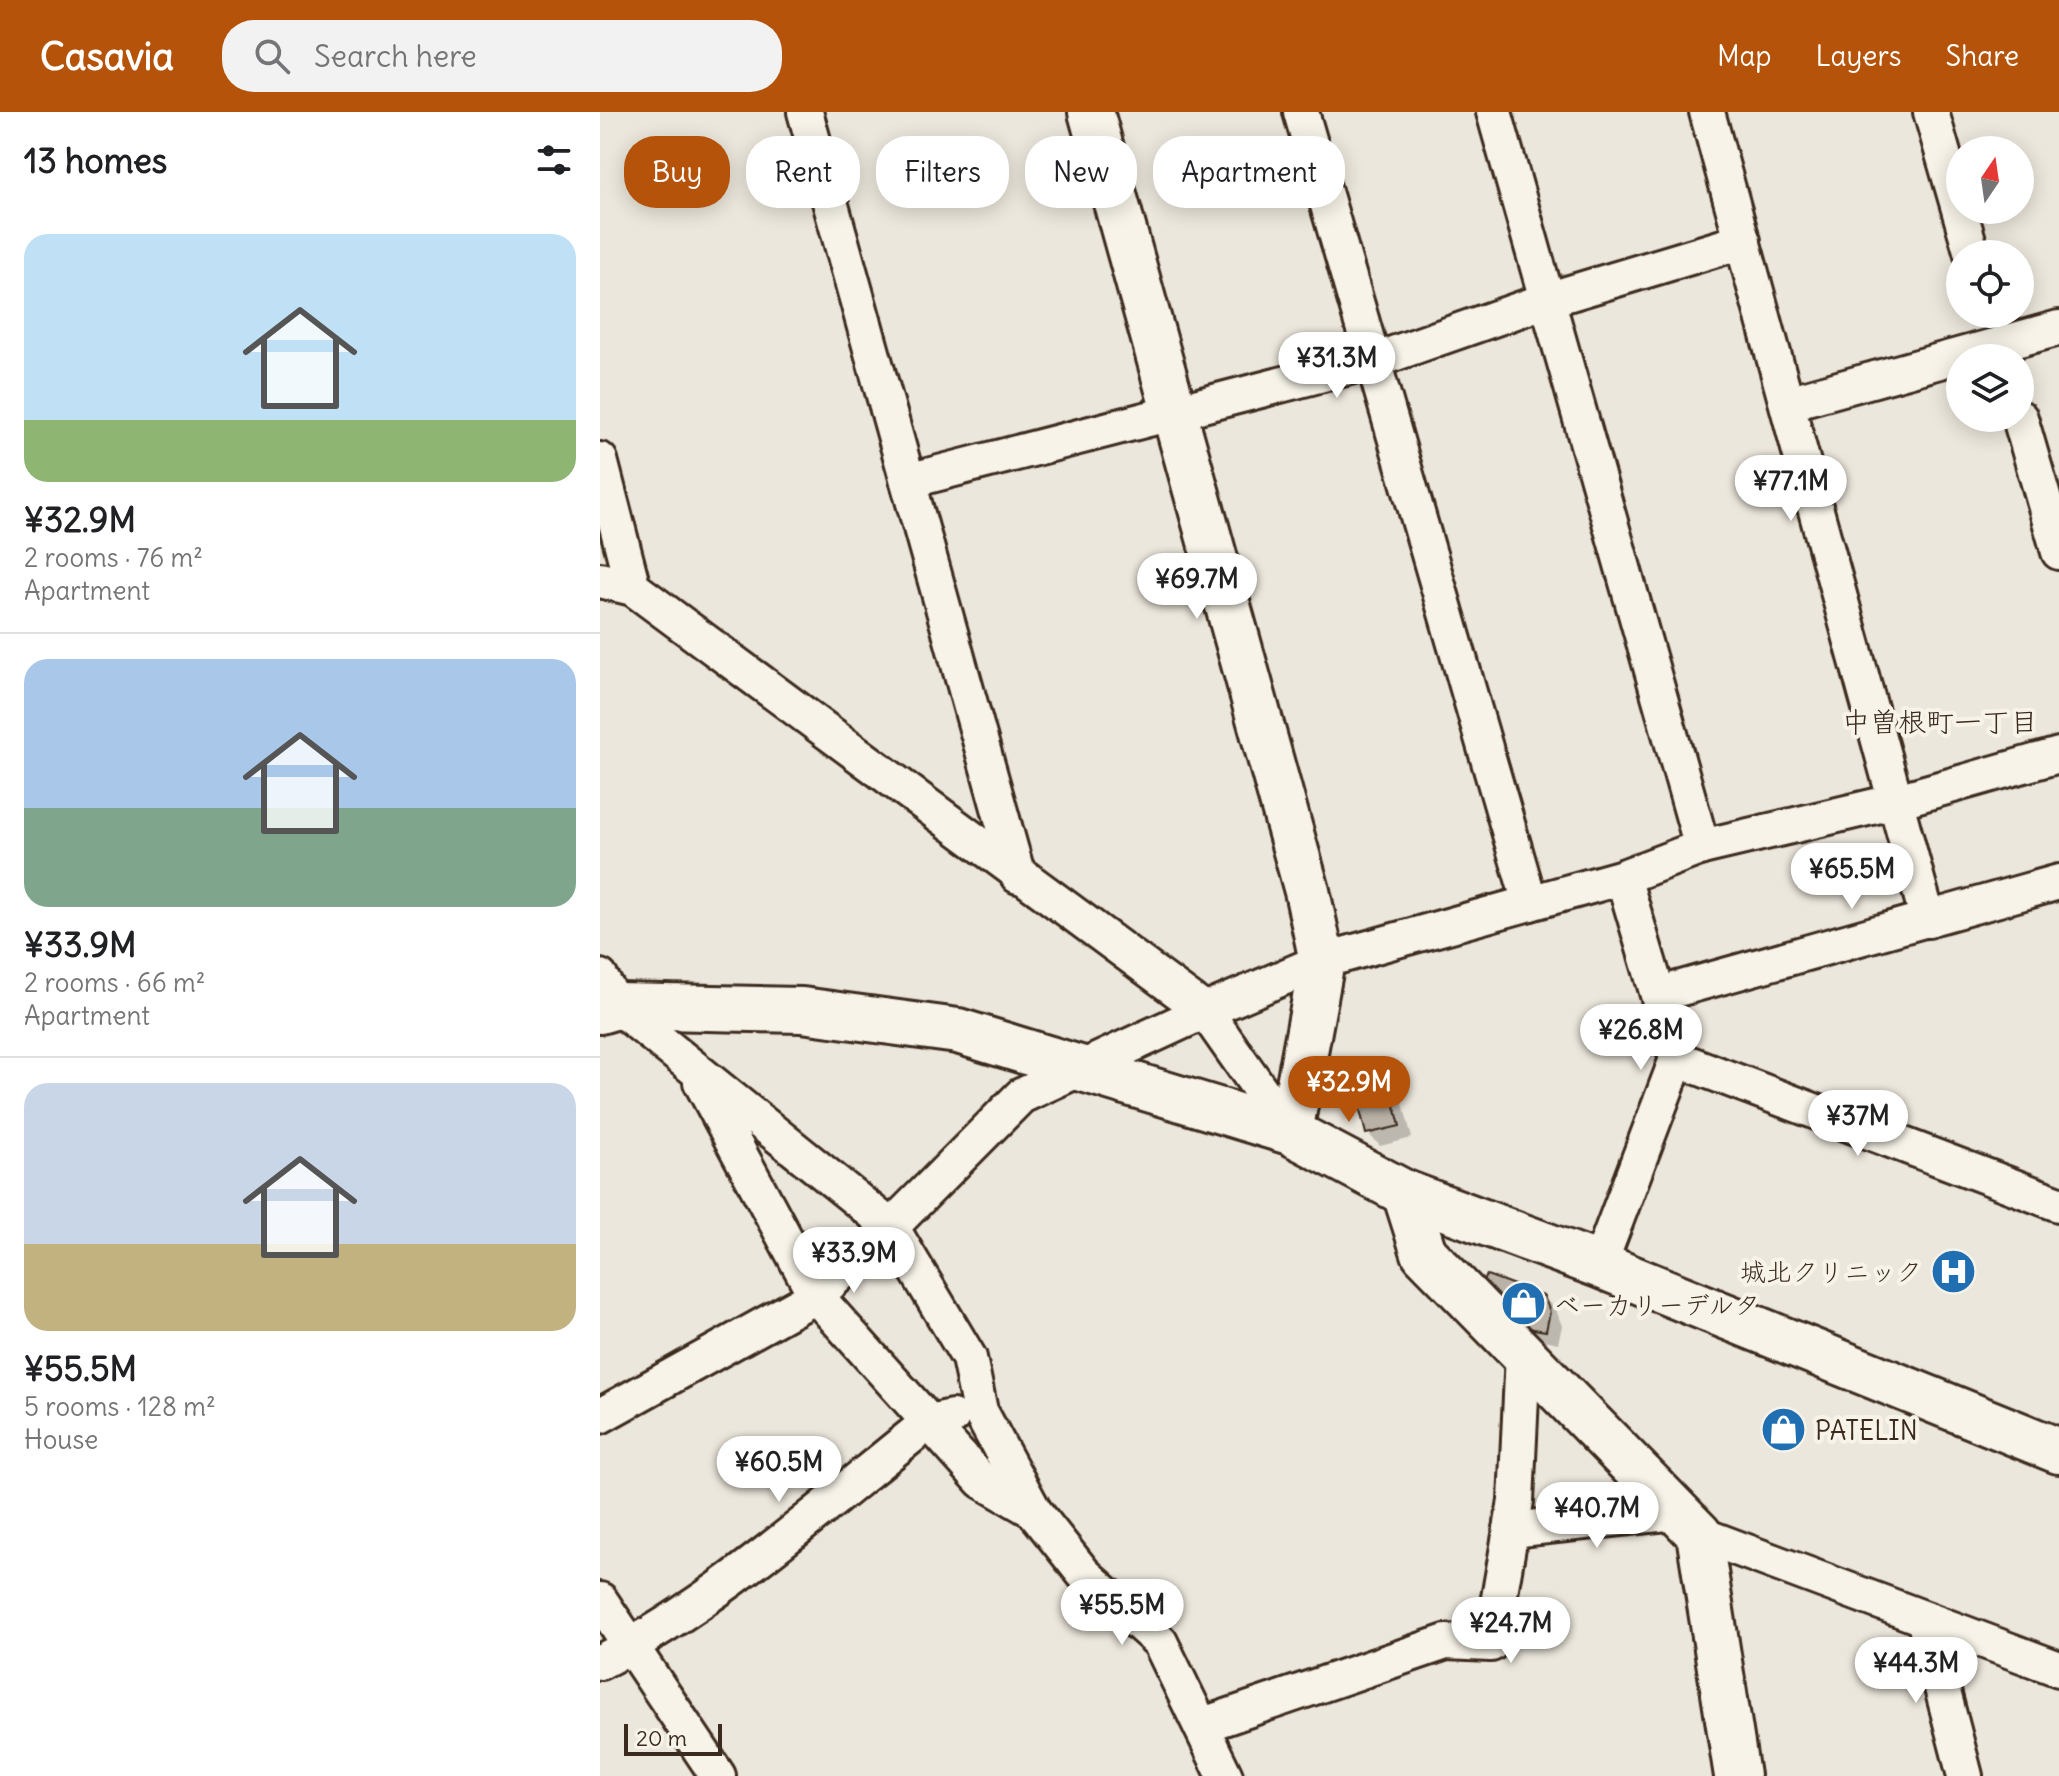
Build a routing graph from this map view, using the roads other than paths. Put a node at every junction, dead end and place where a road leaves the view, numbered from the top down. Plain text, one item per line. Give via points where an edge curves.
1 (805, 112) edge
2 (1091, 112) edge
3 (1301, 112) edge
4 (1494, 112) edge
5 (1707, 112) edge
6 (1931, 112) edge
7 (1968, 240) edge
8 (1743, 241) junction
9 (1547, 300) junction
10 (2059, 328) edge
11 (1997, 339) edge
12 (1373, 361) junction
13 (1788, 403) junction
14 (1174, 410) junction
15 (2024, 432) edge
16 (600, 460) edge
17 (908, 481) junction
18 (2059, 552) edge
19 (600, 580) edge
20 (633, 588) junction
21 (2059, 755) edge
22 (1897, 801) junction
23 (1702, 847) junction
24 (1018, 876) junction
25 (1623, 877) junction
26 (2059, 882) edge
27 (1530, 903) junction
28 (1928, 920) junction
29 (1322, 961) junction
30 (1660, 994) junction
31 (606, 998) edge
32 (1205, 1011) junction
33 (1677, 1059) junction
34 (1081, 1068) junction
35 (694, 1069) junction
36 (1290, 1132) junction
37 (1405, 1193) junction
38 (2059, 1204) edge
39 (891, 1227) junction
40 (1599, 1265) junction
41 (816, 1296) junction
42 (1523, 1354) junction
43 (980, 1411) junction
44 (600, 1416) edge
45 (929, 1422) junction
46 (2059, 1451) edge
47 (1034, 1511) junction
48 (1688, 1523) junction
49 (1511, 1530) junction
50 (600, 1600) edge
51 (1924, 1619) junction
52 (630, 1646) junction
53 (600, 1662) edge
54 (2059, 1669) edge
55 (1203, 1725) junction
56 (718, 1776) edge
57 (1225, 1776) edge
58 (1737, 1776) edge
59 (1965, 1776) edge

1 - 17 street
2 - 14 street
3 - 12 street
4 - 9 street
5 - 8 street
6 - 7 street
8 - 9 street
8 - 13 street
9 - 12 street
9 - 23 street
10 - 11 street
11 - 13 street
12 - 14 street
12 - 27 street
13 - 22 street
14 - 17 street
14 - 29 street
15 - 18 street
16 - 20 street
17 - 24 street
19 - 20 street
20 - 24 street
21 - 22 street
22 - 23 street
22 - 28 street
23 - 25 street
24 - 32 street
25 - 27 street
25 - 30 street
26 - 28 street
27 - 29 street
28 - 30 street
29 - 32 street
29 - 36 street
30 - 33 street
31 - 34 street via 802,1010 958,1031
31 - 35 street
32 - 34 street
32 - 36 street
33 - 38 street
33 - 40 street
34 - 36 street
34 - 39 street via 1021,1096
35 - 39 street
35 - 41 street
36 - 37 street
37 - 40 street
37 - 42 street via 1424,1253
39 - 41 street
39 - 43 street via 969,1358
40 - 46 street
41 - 44 street
41 - 45 street
42 - 48 street
42 - 49 street
43 - 45 street
43 - 47 street
45 - 47 street via 982,1481
45 - 52 street via 718,1588
47 - 55 street via 1084,1574 1160,1642
48 - 49 street
48 - 51 street
48 - 58 street
49 - 55 street via 1491,1644 1446,1642
50 - 52 street
51 - 54 street
51 - 59 street
52 - 53 street
52 - 56 street
55 - 57 street

